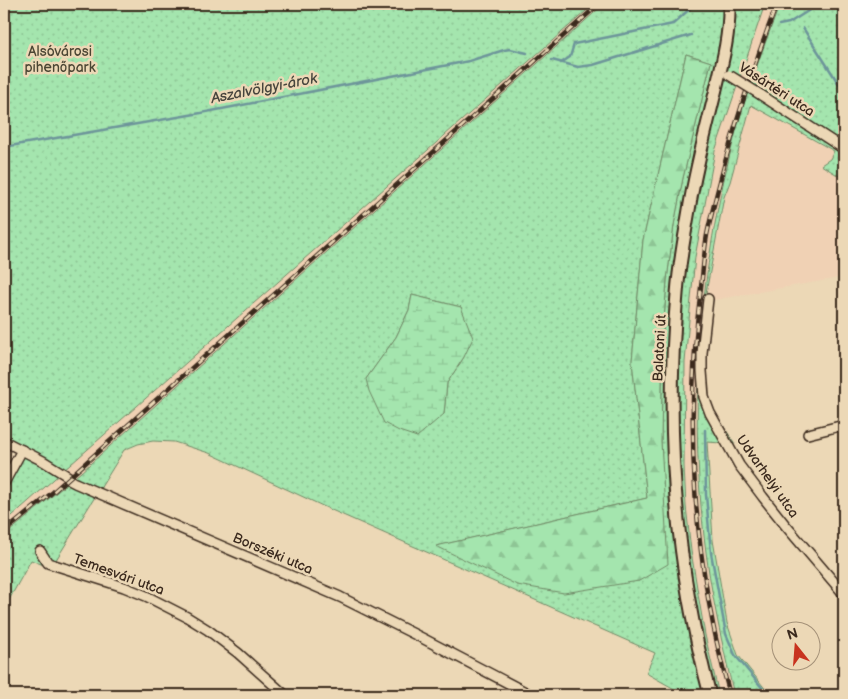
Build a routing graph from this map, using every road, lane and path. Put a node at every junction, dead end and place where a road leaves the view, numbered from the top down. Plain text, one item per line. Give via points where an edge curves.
1 (729, 4) edge
2 (725, 72) junction
3 (844, 148) edge
4 (708, 299) dead end
5 (844, 425) edge
6 (808, 434) dead end
7 (4, 441) edge
8 (22, 450) junction
9 (4, 483) edge
10 (40, 552) dead end
11 (844, 594) edge
12 (285, 695) edge
13 (531, 695) edge
14 (710, 695) edge

1 - 2 main road, Balatoni út
2 - 3 street, Vásártéri utca, bridge
2 - 14 main road, Balatoni út via 690,201 677,292 671,408 678,529 695,633
4 - 11 street, Udvarhelyi utca via 702,371 704,397 710,413 739,465
5 - 6 street
7 - 8 street, Borszéki utca
8 - 9 street
8 - 13 street, Borszéki utca via 69,477 75,484 332,594
10 - 12 street, Temesvári utca via 48,563 146,596 187,617 238,653

